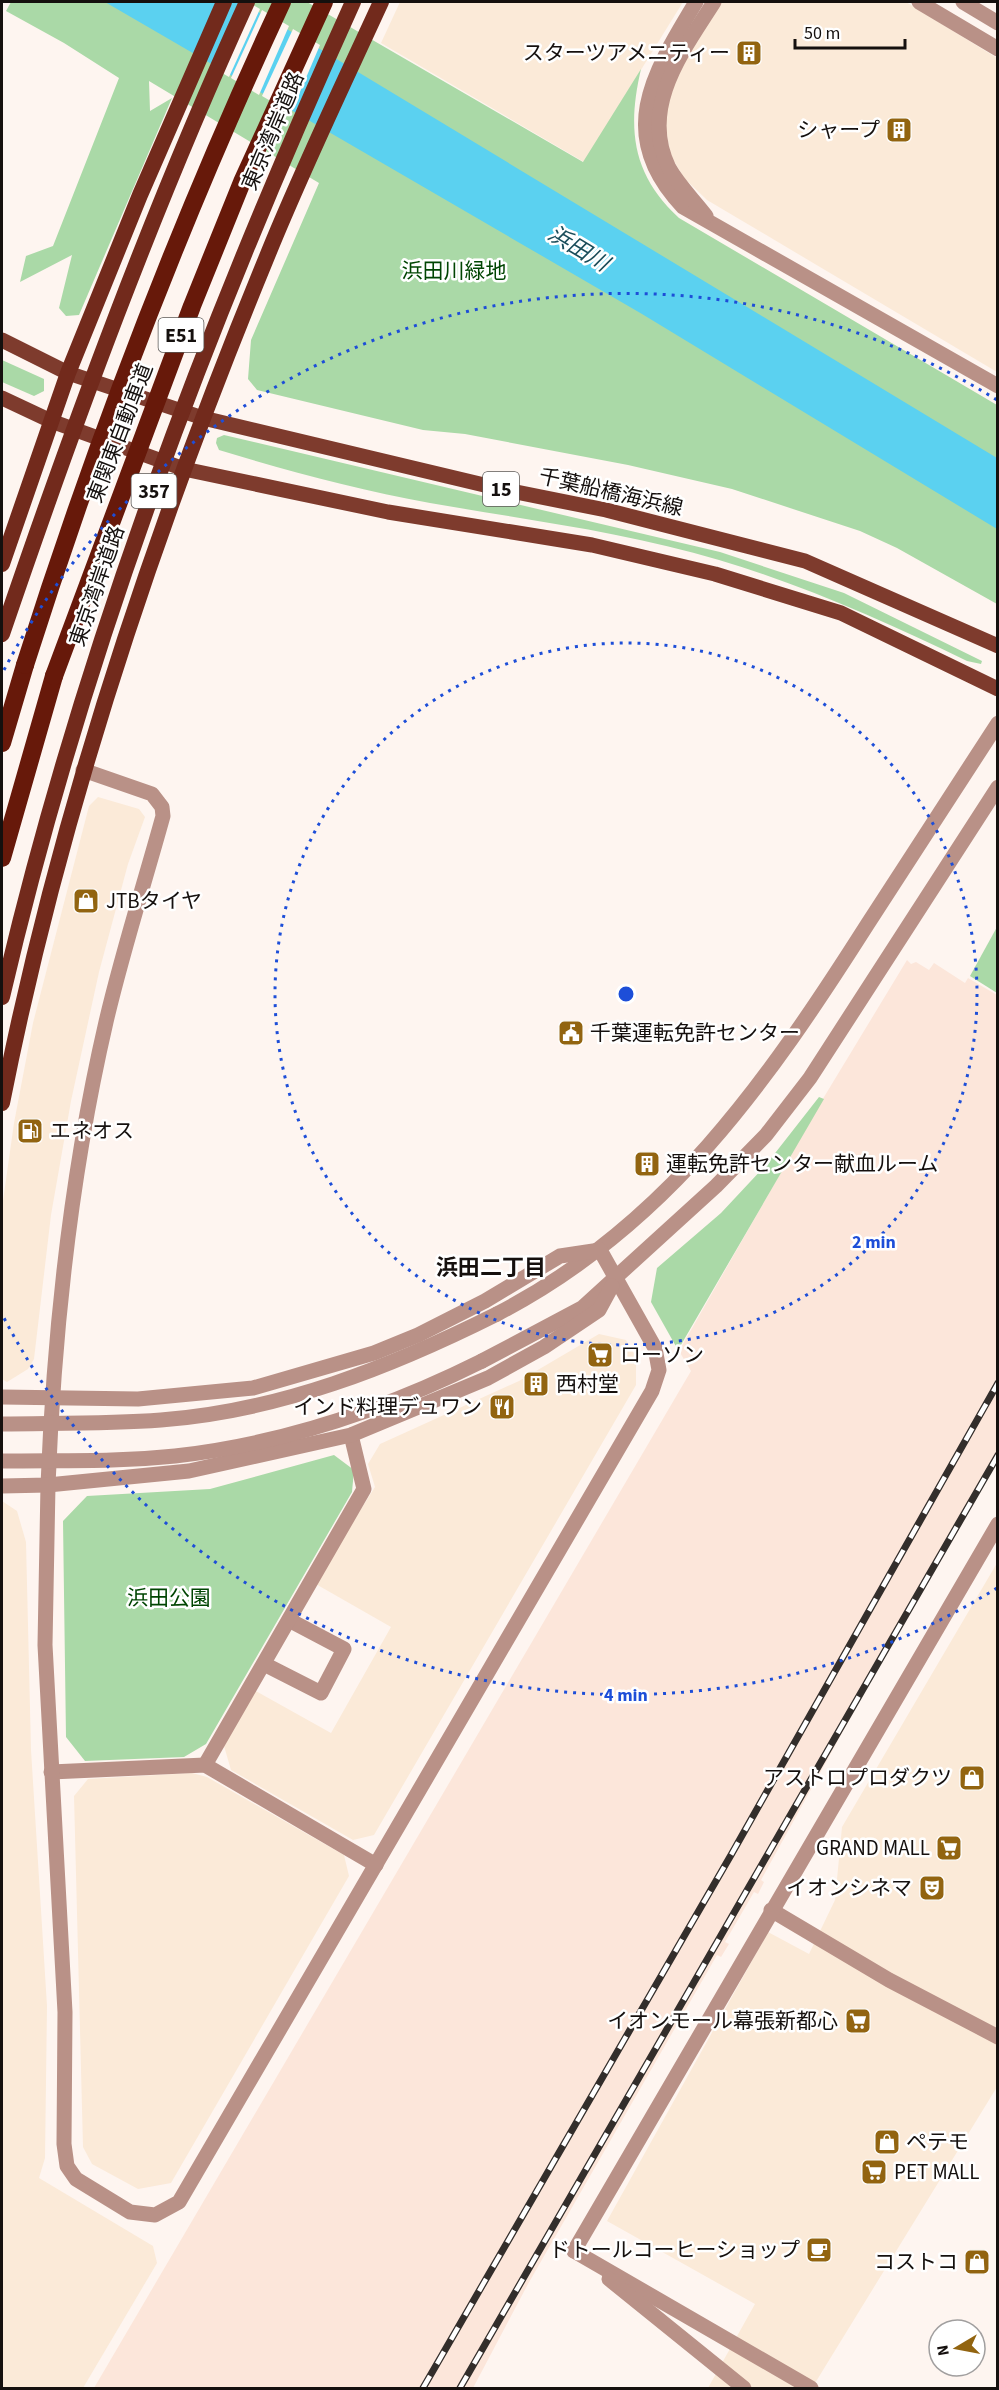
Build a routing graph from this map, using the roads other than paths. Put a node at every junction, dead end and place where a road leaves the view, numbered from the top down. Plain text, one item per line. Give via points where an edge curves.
1 (224, 2) edge
2 (247, 2) edge
3 (282, 2) edge
4 (324, 2) edge
5 (353, 2) edge
6 (381, 2) edge
7 (696, 2) edge
8 (714, 2) edge
9 (919, 2) edge
10 (963, 2) edge
11 (998, 23) edge
12 (998, 50) edge
13 (710, 220) junction
14 (2, 340) edge
15 (68, 373) junction
16 (998, 386) edge
17 (2, 398) edge
18 (203, 418) junction
19 (51, 421) junction
20 (184, 469) junction
21 (2, 564) edge
22 (2, 634) edge
23 (998, 646) edge
24 (998, 689) edge
25 (998, 723) edge
26 (2, 743) edge
27 (83, 770) junction
28 (998, 787) edge
29 (2, 858) edge
30 (2, 997) edge
31 (2, 1103) edge
32 (600, 1250) junction
33 (617, 1278) junction
34 (2, 1397) edge
35 (52, 1398) junction
36 (2, 1424) edge
37 (351, 1435) junction
38 (2, 1461) edge
39 (48, 1485) junction
40 (2, 1486) edge
41 (998, 1524) edge
42 (289, 1620) junction
43 (264, 1664) junction
44 (205, 1766) junction
45 (51, 1772) junction
46 (376, 1865) junction
47 (771, 1910) junction
48 (998, 2037) edge
49 (574, 2251) junction
50 (744, 2388) edge
51 (811, 2388) edge

1 - 15 highway
2 - 22 highway, bridge via 158,204 42,512
3 - 26 highway, 東関東自動車道 / E51, bridge via 221,133 160,284 65,540
4 - 29 highway, 東関東自動車道 / E51, bridge via 242,182 149,420 54,676
5 - 30 highway, 東京湾岸道路 / 357, bridge via 224,302 151,497 98,652 36,856
6 - 18 highway, 357 via 267,255
7 - 13 street via 654,77 645,126 648,150 668,191 683,207
8 - 13 street via 665,85 658,125 668,166
9 - 12 street
10 - 11 street
13 - 16 street
14 - 15 main road, 千葉船橋海浜線 / 15
15 - 18 main road, 千葉船橋海浜線 / 15
15 - 19 highway
17 - 19 main road, 15
18 - 20 highway, 357
18 - 23 main road, 千葉船橋海浜線 / 15 via 606,510 805,561
19 - 20 main road, 15
19 - 21 highway
20 - 24 main road, 15 via 388,512 592,546 715,574 841,613
20 - 27 highway, 357
25 - 32 street via 774,1067 702,1155
27 - 31 highway, 357 via 19,1013
27 - 35 street via 152,794 162,807 163,816 106,1021 88,1107
28 - 33 street via 816,1069 766,1136
32 - 33 street
32 - 35 street via 560,1256 485,1301 374,1353 253,1388 175,1397
32 - 36 street, bridge via 525,1300 433,1346 327,1386 250,1407 162,1420
33 - 37 street via 599,1310 544,1347 488,1378
33 - 38 street, bridge via 582,1308 436,1384 378,1408 250,1444 173,1456
33 - 46 street via 655,1348 659,1370 652,1391
34 - 35 street
35 - 39 street
37 - 39 street via 189,1471
37 - 42 street via 364,1489
39 - 40 street
39 - 45 street via 45,1645
41 - 47 street
42 - 43 street
42 - 43 street via 344,1649 321,1693
43 - 44 street
44 - 45 street
44 - 46 street
45 - 46 street via 65,2012 66,2155 75,2179 130,2212 155,2215 179,2202
47 - 48 street via 889,1980
47 - 49 street
49 - 50 street
49 - 51 street

